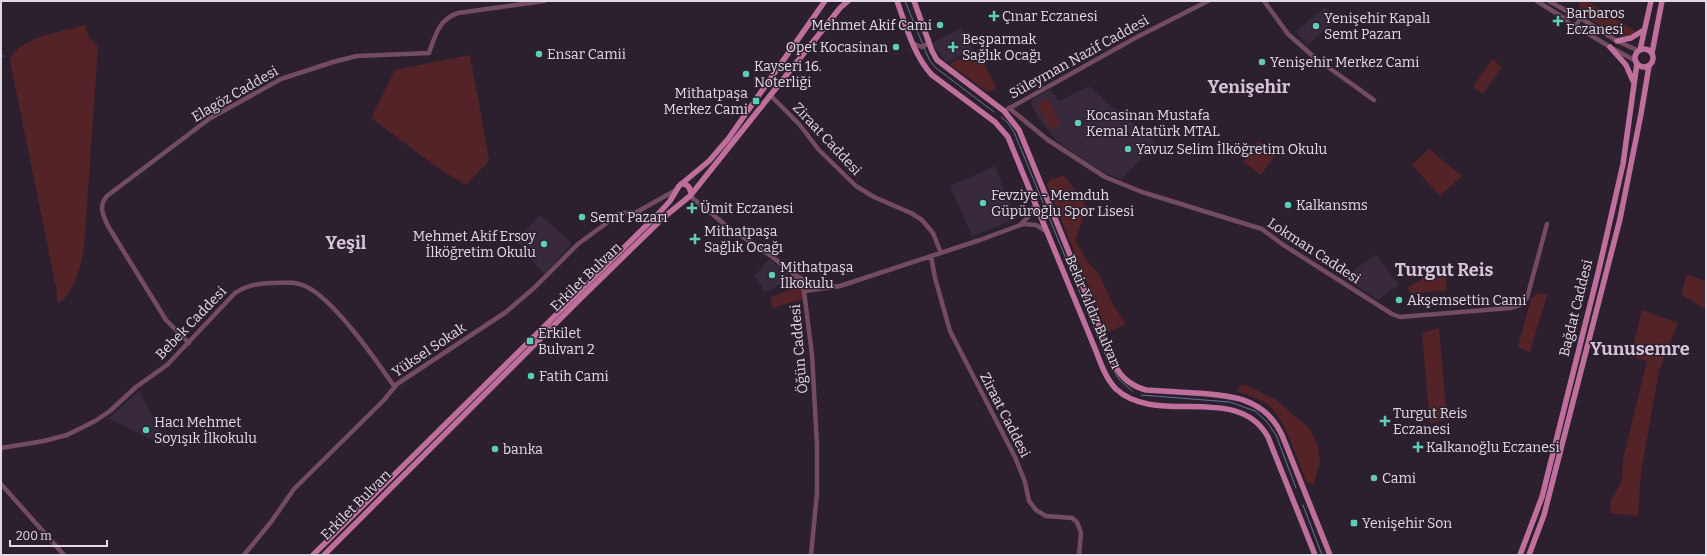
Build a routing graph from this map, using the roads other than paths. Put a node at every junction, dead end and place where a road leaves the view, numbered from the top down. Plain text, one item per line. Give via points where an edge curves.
1 (544, 1) edge
2 (825, 1) edge
3 (848, 1) edge
4 (897, 1) edge
5 (914, 1) edge
6 (1207, 1) edge
7 (1264, 1) edge
8 (1537, 1) edge
9 (1549, 1) edge
10 (1650, 1) edge
11 (1662, 1) edge
12 (1570, 13) junction
13 (1579, 17) junction
14 (1567, 20) junction
15 (1574, 25) junction
16 (1644, 30) junction
17 (1618, 40) junction
18 (928, 42) junction
19 (914, 44) junction
20 (1610, 47) junction
21 (1640, 50) junction
22 (1652, 53) junction
23 (1636, 62) junction
24 (1649, 66) junction
25 (1634, 86) junction
26 (770, 95) junction
27 (1374, 100) dead end
28 (1009, 108) junction
29 (1004, 111) junction
30 (693, 174) junction
31 (700, 182) junction
32 (681, 184) junction
33 (676, 190) junction
34 (689, 196) junction
35 (1035, 204) junction
36 (660, 212) junction
37 (638, 213) junction
38 (651, 221) junction
39 (1547, 224) dead end
40 (1020, 225) junction
41 (1046, 231) junction
42 (941, 253) junction
43 (931, 256) junction
44 (795, 275) junction
45 (818, 288) junction
46 (804, 290) junction
47 (189, 343) junction
48 (394, 386) junction
49 (1, 448) edge
50 (1, 484) edge
51 (64, 555) edge
52 (244, 555) edge
53 (313, 555) edge
54 (324, 555) edge
55 (811, 555) edge
56 (1079, 555) edge
57 (1315, 555) edge
58 (1330, 555) edge
59 (1520, 555) edge
60 (1529, 555) edge

1 - 47 street, Elagöz Caddesi via 452,15 439,27 429,53 356,56 281,78 209,119 107,196 101,209 108,226 166,320
2 - 30 main road, Erkilet Bulvarı via 728,139 709,161
3 - 26 main road, Erkilet Bulvarı
4 - 19 main road, Bekir Yıldız Bulvarı
5 - 18 main road, Bekir Yıldız Bulvarı
6 - 28 street, Süleyman Nazif Caddesi
7 - 27 street via 1288,34 1314,57
8 - 14 street
9 - 12 street
10 - 16 main road
11 - 22 main road
12 - 13 street via 1575,13
12 - 14 street
13 - 15 street
13 - 17 street
14 - 15 street via 1569,24
15 - 20 street
16 - 17 main road via 1631,38
16 - 21 main road
17 - 21 street
18 - 19 street via 922,47
18 - 29 main road, Bekir Yıldız Bulvarı via 941,63
19 - 35 main road, Bekir Yıldız Bulvarı via 921,61 932,75 990,118 1005,134
20 - 23 street
20 - 25 main road via 1626,64
21 - 22 main road via 1645,49
21 - 23 main road
22 - 24 main road via 1654,59
23 - 24 main road via 1642,67
23 - 25 main road, Bağdat Caddesi
24 - 60 main road, Bağdat Caddesi via 1642,114 1620,219 1546,508
25 - 59 main road, Bağdat Caddesi via 1623,164 1599,269 1542,497
26 - 31 main road, Erkilet Bulvarı
26 - 42 street, Ziraat Caddesi via 799,124 819,150 856,186 922,220 933,234
28 - 29 street, Süleyman Nazif Caddesi
28 - 39 street, Lokman Caddesi via 1048,140 1105,177 1142,192 1262,229 1400,318 1520,305 1527,298
29 - 58 main road, Bekir Yıldız Bulvarı via 1019,130 1121,375 1146,390 1228,396 1247,401 1265,412 1280,431
30 - 31 main road via 694,182
30 - 32 main road, Erkilet Bulvarı
31 - 34 main road, Erkilet Bulvarı
32 - 33 main road, Erkilet Bulvarı
32 - 34 main road via 689,186
33 - 34 main road via 679,197
33 - 36 main road, Erkilet Bulvarı
33 - 37 street, Yüksel Sokak
34 - 44 street, Öğün Caddesi
34 - 54 main road, Erkilet Bulvarı via 580,299
35 - 40 street via 1029,216
35 - 41 main road, Bekir Yıldız Bulvarı
36 - 37 street via 653,216
36 - 38 main road, Erkilet Bulvarı
37 - 38 street
37 - 48 street, Yüksel Sokak via 619,214 595,230 516,304
38 - 53 main road, Erkilet Bulvarı
40 - 41 street via 1032,224
40 - 42 street
41 - 57 main road, Bekir Yıldız Bulvarı via 1096,351 1113,385 1127,397 1141,403 1227,409 1246,415 1256,422 1268,437
42 - 43 street
43 - 45 street via 840,286
43 - 56 street, Ziraat Caddesi via 950,331 1015,457 1029,501 1036,510 1046,516 1072,518 1077,522 1081,533
44 - 45 street
44 - 46 street, Öğün Caddesi
45 - 46 street
46 - 55 street, Öğün Caddesi via 812,355 817,445 817,493
47 - 48 street, Bebek Caddesi via 238,290 257,284 295,283 313,290 338,314
47 - 49 street, Bebek Caddesi via 160,371 88,426 53,438
48 - 52 street, Yüksel Sokak via 384,400 294,489
50 - 51 street

